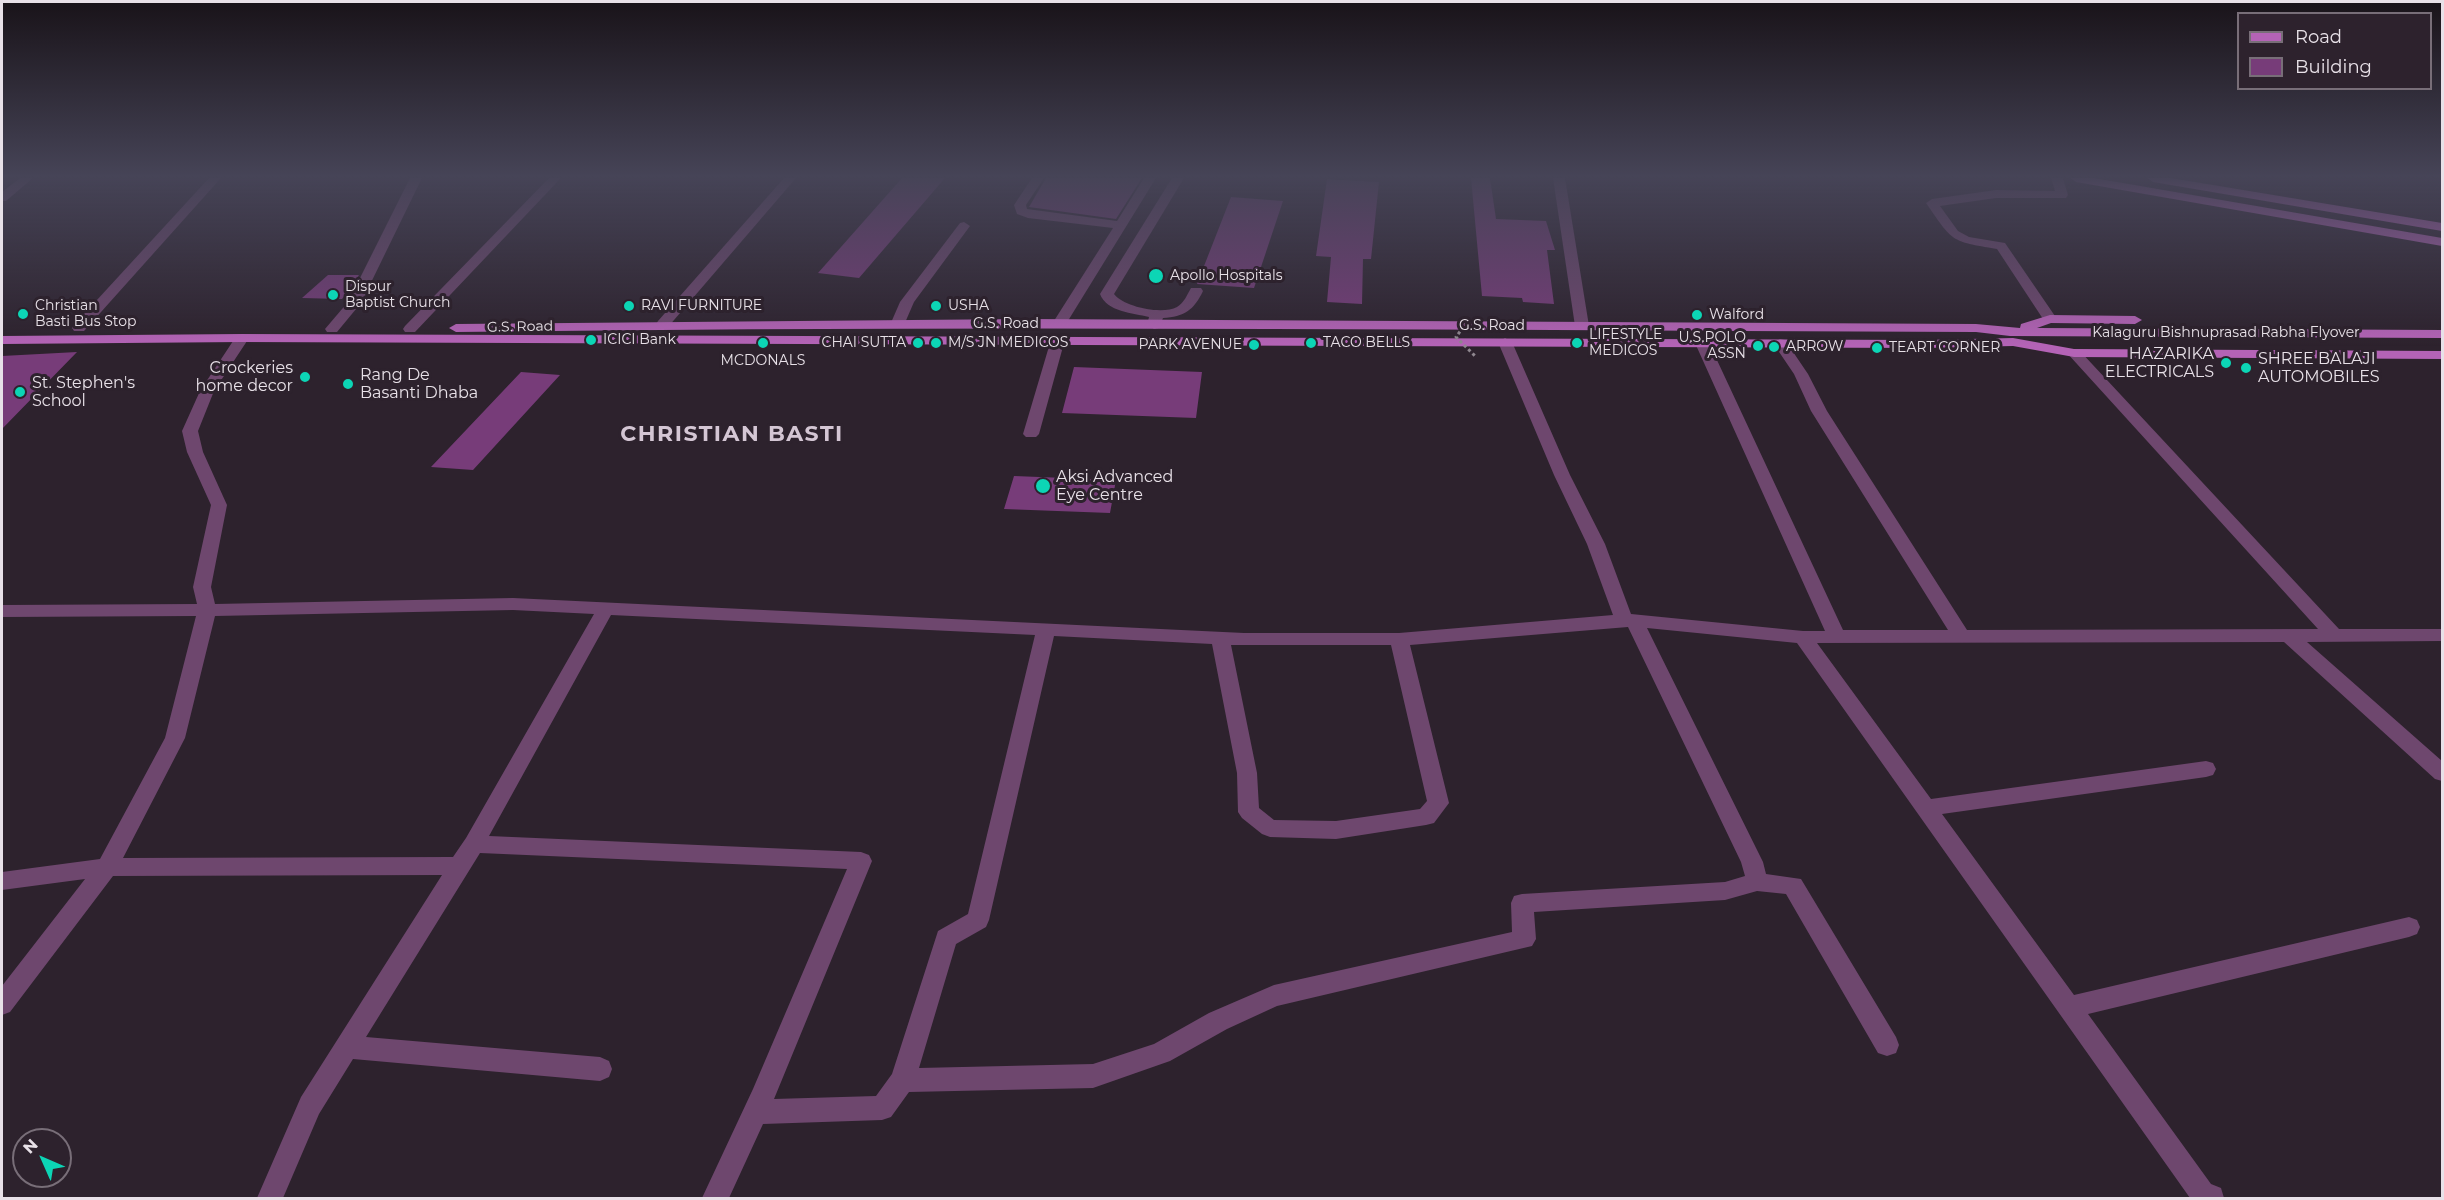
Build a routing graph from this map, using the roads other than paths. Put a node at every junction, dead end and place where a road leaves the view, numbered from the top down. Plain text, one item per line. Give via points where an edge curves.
1 (164, 234) edge
2 (388, 234) edge
3 (501, 234) edge
4 (741, 234) edge
5 (958, 234) edge
6 (1114, 234) edge
7 (1144, 234) edge
8 (1567, 234) edge
9 (1954, 234) edge
10 (2396, 234) edge
11 (2442, 242) edge
12 (1196, 291) dead end
13 (1140, 311) junction
14 (1155, 319) junction
15 (2050, 319) junction
16 (2442, 322) edge
17 (663, 324) junction
18 (897, 324) junction
19 (1059, 324) junction
20 (1135, 325) junction
21 (1582, 326) junction
22 (2, 328) edge
23 (79, 328) junction
24 (332, 329) junction
25 (410, 329) junction
26 (2442, 334) edge
27 (2012, 337) junction
28 (242, 338) junction
29 (2, 340) edge
30 (1505, 342) junction
31 (2067, 342) junction
32 (1057, 343) junction
33 (1702, 343) junction
34 (1780, 343) junction
35 (2442, 345) edge
36 (2442, 355) edge
37 (1031, 434) dead end
38 (606, 608) junction
39 (207, 610) junction
40 (2, 611) edge
41 (1629, 621) junction
42 (1046, 629) junction
43 (2442, 635) edge
44 (2289, 636) junction
45 (2335, 636) junction
46 (1803, 637) junction
47 (1837, 637) junction
48 (1962, 637) junction
49 (1220, 638) junction
50 (1399, 639) junction
51 (2206, 770) dead end
52 (2442, 773) edge
53 (1926, 808) junction
54 (474, 844) junction
55 (459, 866) junction
56 (107, 867) junction
57 (2, 881) edge
58 (1757, 882) junction
59 (2409, 927) dead end
60 (2, 1004) edge
61 (2070, 1007) junction
62 (1887, 1045) dead end
63 (347, 1047) junction
64 (600, 1069) dead end
65 (903, 1080) junction
66 (756, 1112) junction
67 (270, 1198) edge
68 (715, 1198) edge
69 (2211, 1198) edge

1 - 23 street
2 - 24 street via 354,303
3 - 25 street
4 - 17 street
5 - 18 street via 907,302
6 - 19 street
7 - 13 street via 1107,294 1115,303
8 - 21 street
9 - 15 street via 2001,246
10 - 11 main road
12 - 14 street via 1190,305 1180,312
13 - 14 street
13 - 20 street
14 - 20 main road, G.S. Road
14 - 21 main road, G.S. Road
15 - 16 main road
15 - 27 main road
17 - 18 main road, G.S. Road
17 - 25 main road, G.S. Road
18 - 19 main road, G.S. Road
19 - 20 main road, G.S. Road
21 - 27 main road, G.S. Road via 1976,328
22 - 23 main road, G.S. Road
23 - 24 main road, G.S. Road
24 - 25 main road, G.S. Road
26 - 31 main road, Kalaguru Bishnuprasad Rabha Flyover
27 - 31 main road
27 - 31 main road, Kalaguru Bishnuprasad Rabha Flyover
27 - 34 main road, G.S. Road via 1989,344
28 - 29 main road, G.S. Road
28 - 32 main road, G.S. Road
28 - 39 street via 207,391 189,431 219,505 202,587
30 - 32 main road, G.S. Road
30 - 33 main road, G.S. Road
30 - 41 street
31 - 35 main road, Kalaguru Bishnuprasad Rabha Flyover
31 - 36 main road
31 - 45 street
32 - 37 street
33 - 34 main road, G.S. Road
33 - 47 street
34 - 48 street
38 - 39 street via 513,604
38 - 42 street
38 - 54 street
39 - 40 street
39 - 56 street via 175,738
41 - 46 street
41 - 50 street
41 - 58 street via 1752,862
42 - 49 street
42 - 65 street via 978,920 946,938
43 - 45 street
44 - 45 street
44 - 48 street
44 - 52 street
46 - 47 street
46 - 53 street
47 - 48 street
49 - 50 street
49 - 50 street via 1247,773 1249,812 1270,828 1336,830 1426,817 1437,803
51 - 53 street
53 - 61 street
54 - 55 street
54 - 66 street via 861,861
55 - 56 street
55 - 63 street
56 - 57 street
56 - 60 street
58 - 62 street via 1793,886
58 - 65 street via 1725,891 1522,903 1524,939 1274,996 1161,1053 1093,1076
59 - 61 street
61 - 69 street via 2202,1193
63 - 64 street
63 - 67 street via 310,1107
65 - 66 street via 882,1108
66 - 68 street

